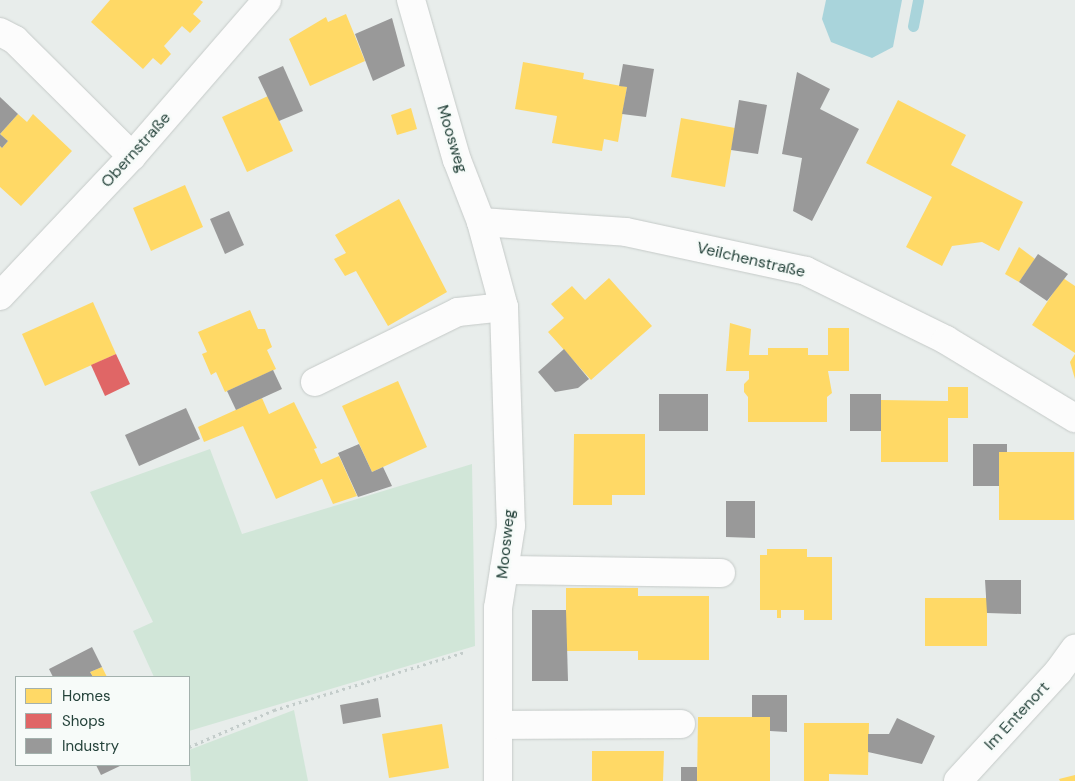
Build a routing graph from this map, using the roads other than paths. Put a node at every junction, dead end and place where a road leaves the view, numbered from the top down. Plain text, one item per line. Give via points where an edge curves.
1 (267, 0) edge
2 (412, 0) edge
3 (0, 32) edge
4 (132, 156) junction
5 (481, 222) junction
6 (0, 296) edge
7 (504, 307) junction
8 (315, 382) dead end
9 (1075, 418) edge
10 (504, 570) junction
11 (721, 573) dead end
12 (1075, 649) edge
13 (681, 724) dead end
14 (498, 725) junction
15 (498, 781) edge
16 (958, 781) edge

1 - 4 street, Obernstraße
2 - 5 street, Moosweg via 457,160
3 - 4 street via 15,40
4 - 6 street, Obernstraße
5 - 7 street, Moosweg
5 - 9 street, Veilchenstraße via 626,232 806,271 946,340
7 - 8 street via 458,312
7 - 10 street, Moosweg via 511,526
10 - 11 street
10 - 14 street, Moosweg via 498,608
12 - 16 street, Im Entenort via 1058,672
13 - 14 street
14 - 15 street, Moosweg

